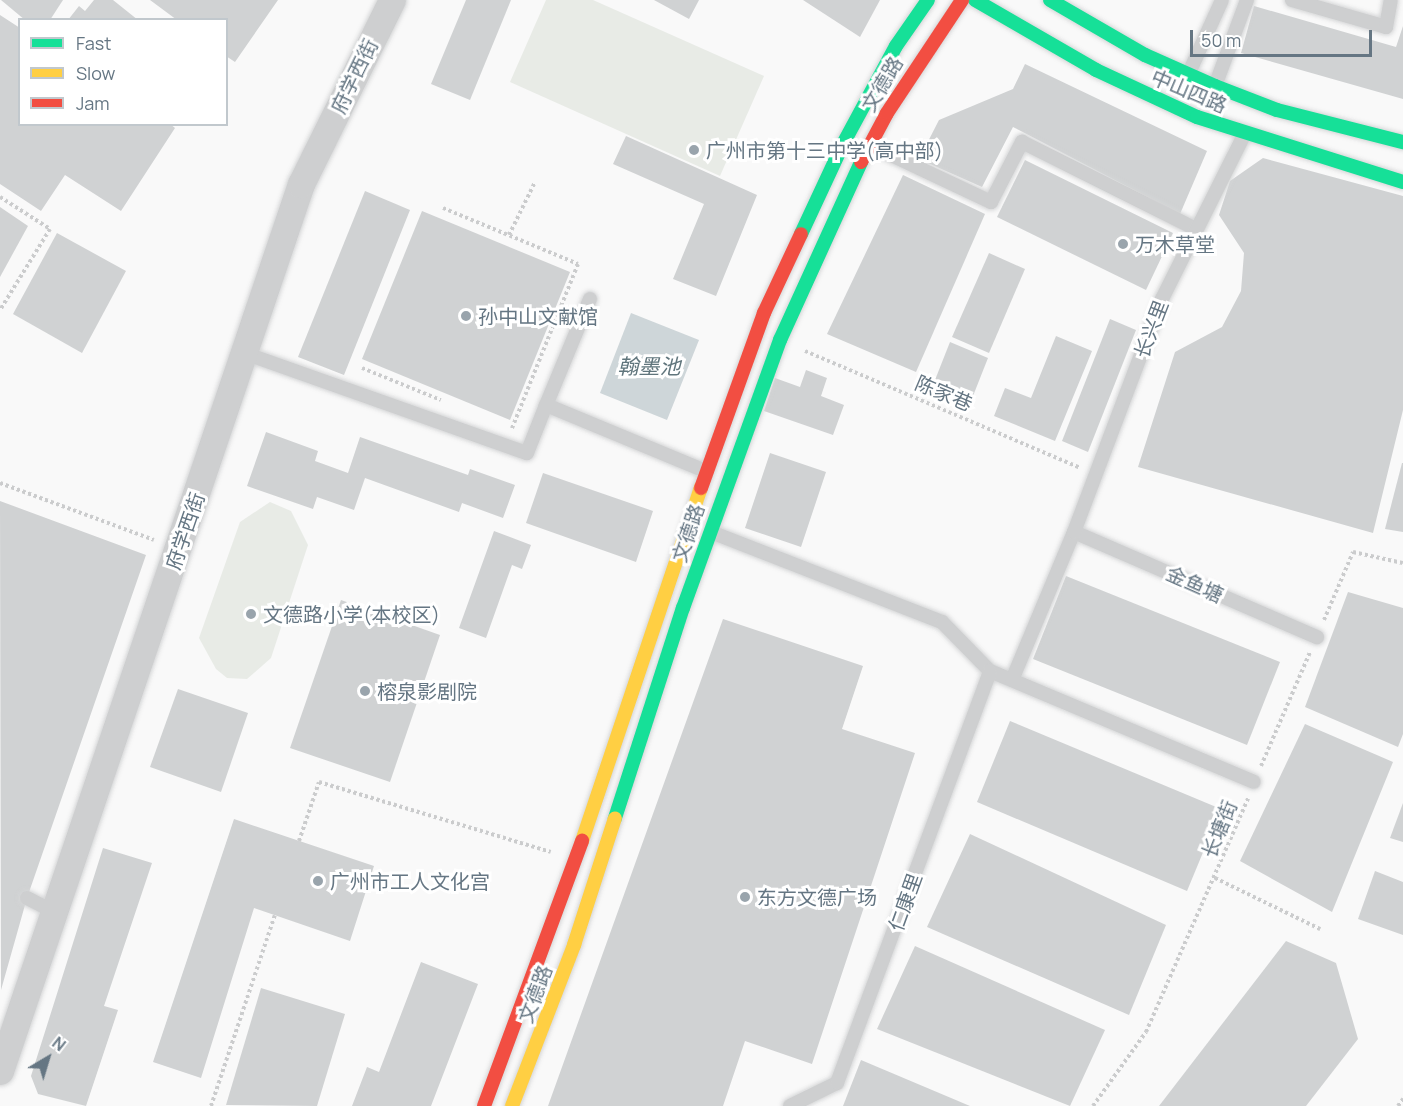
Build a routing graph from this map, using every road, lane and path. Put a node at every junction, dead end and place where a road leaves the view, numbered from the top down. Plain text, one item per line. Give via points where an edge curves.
1 (392, 0) edge
2 (928, 0) edge
3 (962, 0) edge
4 (975, 0) edge
5 (1050, 0) edge
6 (1222, 0) edge
7 (1247, 0) edge
8 (1292, 0) edge
9 (1391, 0) edge
10 (1188, 75) junction
11 (1215, 86) junction
12 (1244, 135) junction
13 (1403, 142) edge
14 (870, 145) junction
15 (535, 182) dead end
16 (1403, 182) edge
17 (0, 197) edge
18 (443, 208) dead end
19 (1196, 229) junction
20 (509, 235) junction
21 (590, 299) dead end
22 (0, 310) edge
23 (780, 340) junction
24 (244, 354) junction
25 (362, 368) dead end
26 (447, 403) dead end
27 (546, 405) junction
28 (501, 425) dead end
29 (705, 471) junction
30 (1095, 475) junction
31 (0, 483) edge
32 (709, 531) junction
33 (1074, 532) junction
34 (179, 549) junction
35 (1403, 563) edge
36 (1317, 637) junction
37 (990, 671) junction
38 (1012, 680) junction
39 (1254, 782) junction
40 (299, 841) dead end
41 (577, 860) junction
42 (1215, 878) junction
43 (27, 898) dead end
44 (54, 912) junction
45 (275, 915) dead end
46 (1320, 929) dead end
47 (0, 1071) edge
48 (1403, 1099) edge
49 (211, 1106) edge
50 (484, 1106) edge
51 (512, 1106) edge
52 (790, 1106) edge
53 (1093, 1106) edge
54 (1398, 1106) edge

1 - 24 street, 府学西街 via 301,184
2 - 29 main road, 文德路 via 870,92 802,226 764,313
3 - 14 main road, 文德路 via 914,68
4 - 12 main road, 中山四路 via 1096,70
5 - 10 main road, 中山四路 via 1092,27
6 - 10 lane
7 - 11 lane
8 - 9 lane via 1386,27
10 - 11 main road, 中山四路
11 - 13 main road, 中山四路 via 1277,110
12 - 16 main road, 中山四路
12 - 19 lane, 长兴里
14 - 19 lane via 991,202 1022,142
14 - 23 main road, 文德路
15 - 20 path
17 - 22 path via 50,229
18 - 20 path
19 - 30 lane, 长兴里 via 1162,299
20 - 28 path via 578,264 511,429
21 - 27 lane
23 - 30 path, 陈家巷
23 - 32 main road, 文德路
24 - 27 lane via 527,453
24 - 34 street, 府学西街
25 - 26 path
27 - 29 lane
29 - 41 main road, 文德路
30 - 33 lane, 长兴里
31 - 34 path
32 - 37 lane via 942,622
32 - 51 main road, 文德路 via 574,945
33 - 36 lane, 金鱼塘
33 - 38 lane, 长兴里
34 - 44 street, 府学西街
35 - 36 path, 长塘街 via 1353,552
36 - 39 path, 长塘街
37 - 38 lane
37 - 52 lane, 仁康里 via 837,1083
38 - 39 lane
39 - 42 path, 长塘街
40 - 41 path via 320,782
41 - 50 main road, 文德路
42 - 46 path
42 - 53 path, 长塘街 via 1146,1032
43 - 44 lane
44 - 47 street, 府学西街
45 - 49 path
48 - 54 path

